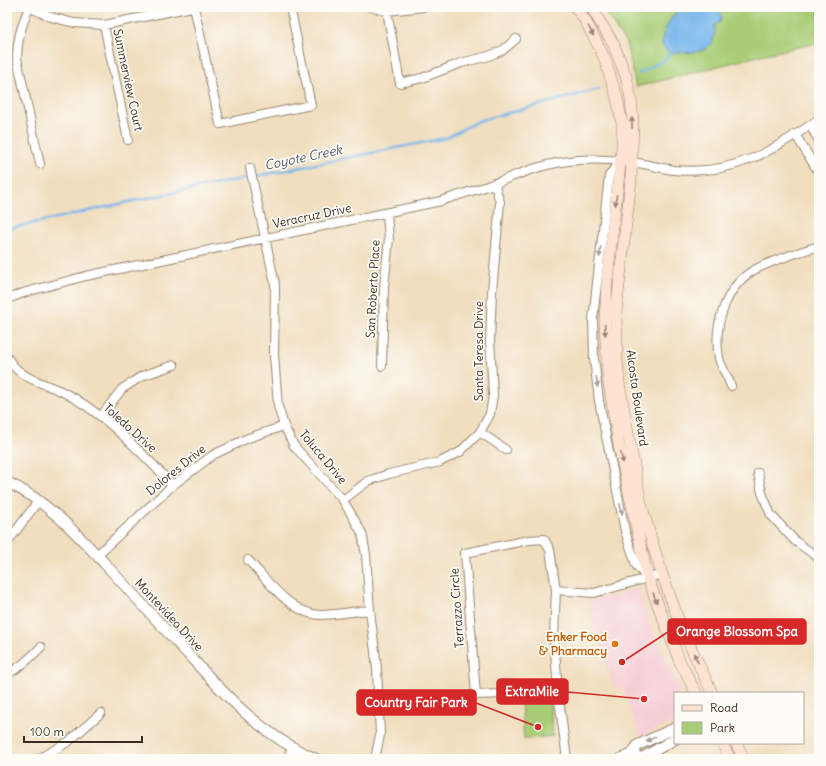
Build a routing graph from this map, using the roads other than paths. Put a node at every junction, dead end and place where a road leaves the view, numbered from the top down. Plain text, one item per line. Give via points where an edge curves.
1 (29, 7) edge
2 (193, 7) edge
3 (290, 7) edge
4 (370, 7) edge
5 (423, 7) edge
6 (575, 7) edge
7 (591, 7) edge
8 (388, 11) junction
9 (104, 25) junction
10 (516, 39) dead end
11 (819, 119) edge
12 (810, 126) junction
13 (795, 134) junction
14 (128, 140) dead end
15 (819, 141) edge
16 (620, 161) junction
17 (632, 162) junction
18 (40, 164) dead end
19 (250, 168) dead end
20 (819, 173) edge
21 (494, 183) junction
22 (387, 213) junction
23 (264, 238) junction
24 (819, 246) edge
25 (7, 299) edge
26 (7, 357) edge
27 (174, 365) dead end
28 (382, 366) dead end
29 (731, 386) dead end
30 (101, 416) junction
31 (284, 426) junction
32 (480, 432) junction
33 (506, 450) dead end
34 (758, 473) dead end
35 (7, 482) edge
36 (172, 485) junction
37 (39, 500) junction
38 (343, 500) junction
39 (7, 543) edge
40 (97, 555) junction
41 (819, 558) edge
42 (248, 560) dead end
43 (662, 574) junction
44 (648, 579) junction
45 (556, 590) junction
46 (370, 610) junction
47 (40, 647) dead end
48 (7, 674) edge
49 (558, 692) junction
50 (695, 692) edge
51 (712, 692) edge
52 (100, 713) dead end
53 (674, 728) edge
54 (674, 740) edge
55 (722, 744) edge
56 (736, 744) edge
57 (293, 748) junction
58 (632, 755) junction
59 (38, 759) edge
60 (286, 759) edge
61 (316, 759) edge
62 (375, 759) edge
63 (567, 759) edge
64 (620, 759) edge
65 (730, 759) edge
66 (744, 759) edge

1 - 9 street via 51,17 74,23
1 - 18 street via 17,44 17,58
2 - 3 street via 220,124 311,105
2 - 9 street
4 - 8 street
5 - 8 street
6 -> 16 main road, Alcosta Boulevard via 585,20 604,57 615,91 622,123
17 -> 7 main road, Alcosta Boulevard via 631,99 626,76 613,43
8 - 10 street via 400,83 489,56 503,50
9 - 14 street, Summerview Court
11 - 12 street, Veracruz Drive
12 - 13 street, Veracruz Drive
12 - 15 street
13 - 17 street, Veracruz Drive via 768,152 719,169 674,170
13 - 20 street
16 - 17 street, Veracruz Drive
16 - 21 street, Veracruz Drive via 579,160 549,164
16 -> 44 main road, Alcosta Boulevard via 607,280 605,323 608,377 619,446
17 - 43 main road, Alcosta Boulevard via 616,312 617,358 619,383 641,504
19 - 23 street, Toluca Drive
21 - 22 street, Veracruz Drive via 441,200
21 - 32 street, Santa Teresa Drive via 500,202 490,340 493,395 490,414
22 - 23 street, Veracruz Drive
22 - 28 street, San Roberto Place via 389,239 384,287
23 - 25 street, Veracruz Drive via 86,276
23 - 31 street, Toluca Drive via 275,284 274,356 278,406
24 - 29 street via 757,268 732,292 722,312 718,335 720,358
26 - 30 street, Toledo Drive via 14,368 24,376 64,393
27 - 30 street via 142,376 122,389
30 - 36 street, Toledo Drive
31 - 36 street, Dolores Drive via 248,438 213,455
31 - 38 street, Toluca Drive via 294,446
32 - 33 street
32 - 38 street, Santa Teresa Drive via 460,452 440,462 368,481
34 - 41 street via 771,515 795,541
35 - 37 street, Montevideo Drive
36 - 40 street, Dolores Drive
37 - 39 street
37 - 40 street, Montevideo Drive via 59,516
38 - 46 street, Toluca Drive via 362,533
40 - 57 street, Montevideo Drive via 223,693 248,717
42 - 46 street via 286,600 302,611 320,615
43 - 44 street
51 -> 43 main road, Alcosta Boulevard via 680,624
44 - 45 street via 594,593
44 -> 50 main road, Alcosta Boulevard via 680,662
45 - 49 street, Terrazzo Circle via 554,636
45 - 49 street, Terrazzo Circle via 550,550 544,539 465,553 476,695
46 - 62 street, Toluca Drive via 377,669 380,735
47 - 48 street via 29,659
49 - 63 street, Terrazzo Circle
52 - 59 street via 68,742
53 -> 58 street via 638,745
54 - 58 street via 642,758
55 - 65 main road
56 - 66 main road
57 - 60 street
57 - 61 street, Montevideo Drive
58 - 64 street

